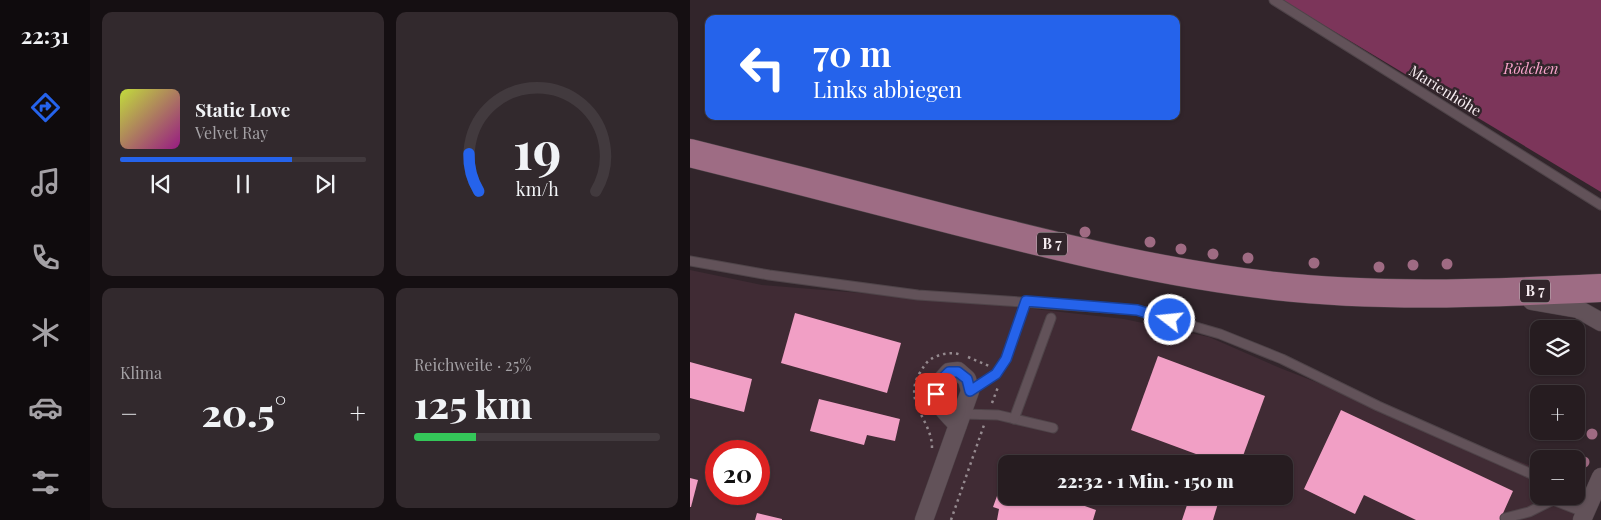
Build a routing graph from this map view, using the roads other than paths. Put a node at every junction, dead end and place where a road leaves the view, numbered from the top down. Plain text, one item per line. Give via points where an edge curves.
1 (1274, 0) edge
2 (690, 153) edge
3 (1601, 205) edge
4 (690, 261) edge
5 (1601, 288) edge
6 (1469, 294) junction
7 (1026, 301) junction
8 (1051, 318) dead end
9 (1601, 322) edge
10 (970, 391) junction
11 (960, 419) junction
12 (1014, 420) junction
13 (1053, 428) dead end
14 (1530, 473) edge
15 (1601, 477) edge
16 (1540, 505) edge
17 (1564, 505) edge
18 (1584, 517) edge
19 (1505, 518) dead end
20 (924, 520) edge

1 - 3 lane, Marienhöhe
2 - 6 main road, B 7 via 994,230 1179,272 1327,290
4 - 7 lane via 918,295
5 - 6 main road, B 7
6 - 9 street via 1558,304 1578,309
7 - 10 lane via 1006,359 996,374
7 - 14 lane via 1137,310 1220,334 1282,359
8 - 12 lane
10 - 11 street
10 - 11 street via 967,379 958,372 949,372 939,382 936,394 939,404
11 - 12 lane via 998,415
11 - 20 street
12 - 13 lane
15 - 18 street
16 - 19 lane via 1529,512
17 - 18 lane

